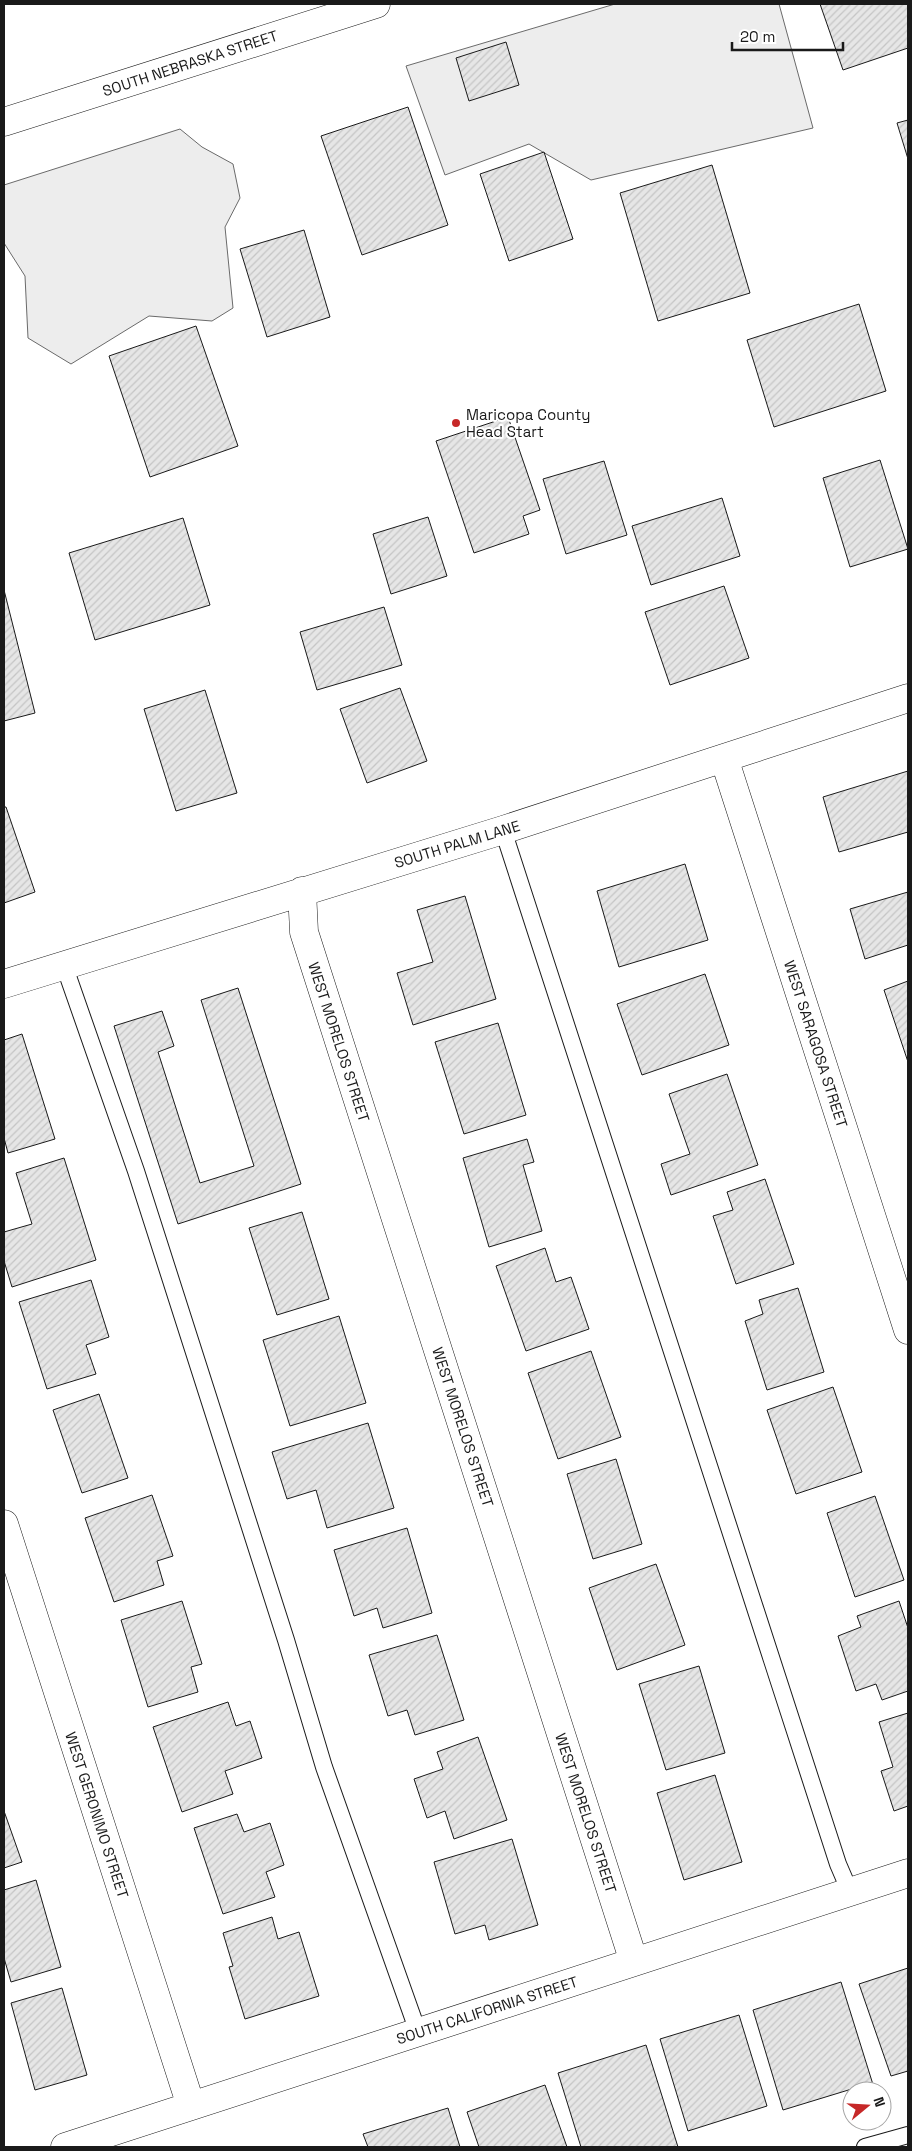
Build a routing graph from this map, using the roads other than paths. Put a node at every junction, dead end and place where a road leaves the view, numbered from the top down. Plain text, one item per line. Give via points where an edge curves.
1 (376, 4) edge
2 (4, 122) edge
3 (908, 698) edge
4 (724, 758) junction
5 (503, 830) junction
6 (302, 891) junction
7 (64, 965) junction
8 (4, 984) edge
9 (908, 1330) edge
10 (4, 1524) edge
11 (908, 1873) edge
12 (850, 1892) junction
13 (634, 1962) junction
14 (418, 2032) junction
15 (191, 2106) junction
16 (908, 2135) edge
17 (65, 2147) edge
18 (865, 2147) edge

1 - 2 street, SOUTH NEBRASKA STREET
3 - 4 street, SOUTH PALM LANE
4 - 5 street, SOUTH PALM LANE
4 - 9 street, WEST SARAGOSA STREET
5 - 6 street, SOUTH PALM LANE
5 - 12 lane
6 - 7 street, SOUTH PALM LANE
6 - 13 street, WEST MORELOS STREET via 304,932
7 - 8 street, SOUTH PALM LANE
7 - 14 lane via 136,1171 324,1767
10 - 15 street, WEST GERONIMO STREET
11 - 12 street, SOUTH CALIFORNIA STREET
12 - 13 street, SOUTH CALIFORNIA STREET
13 - 14 street, SOUTH CALIFORNIA STREET
14 - 15 street, SOUTH CALIFORNIA STREET
15 - 17 street, SOUTH CALIFORNIA STREET
16 - 18 lane

